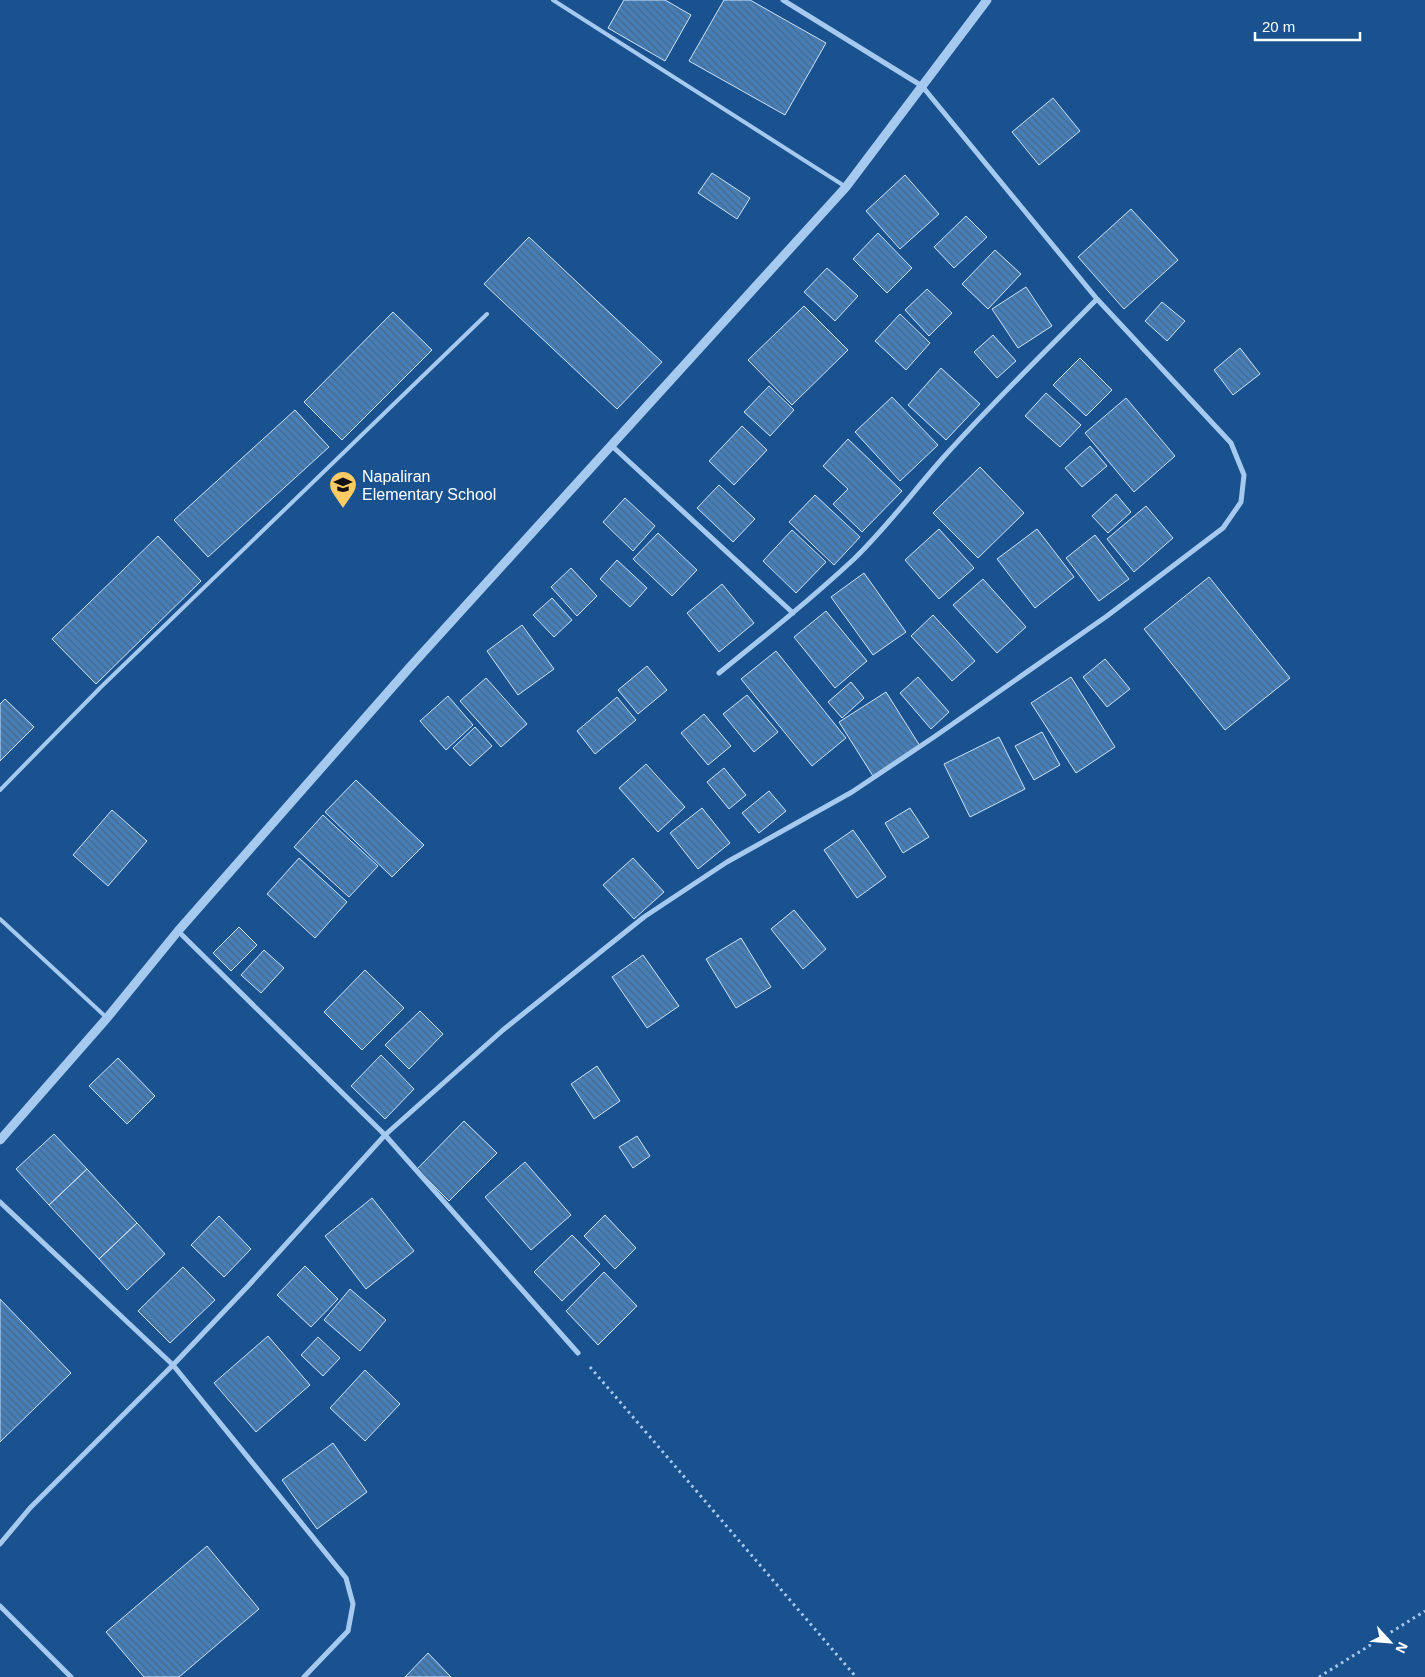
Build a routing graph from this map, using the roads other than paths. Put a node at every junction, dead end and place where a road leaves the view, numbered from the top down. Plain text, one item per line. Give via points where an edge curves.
1 (553, 0) edge
2 (783, 0) edge
3 (987, 0) edge
4 (922, 86) junction
5 (846, 188) junction
6 (1097, 299) junction
7 (486, 314) dead end
8 (611, 445) junction
9 (793, 613) junction
10 (719, 674) dead end
11 (0, 790) edge
12 (0, 919) edge
13 (178, 931) junction
14 (107, 1018) junction
15 (385, 1136) junction
16 (0, 1140) edge
17 (0, 1202) edge
18 (578, 1353) road end
19 (173, 1365) junction
20 (0, 1544) edge
21 (0, 1606) edge
22 (71, 1677) edge
23 (304, 1677) edge

1 - 5 lane
2 - 4 street
3 - 4 street
4 - 5 street
4 - 6 street
5 - 8 street
6 - 9 street via 942,459 856,558
6 - 15 street via 1230,444 1244,475 1241,502 1223,528 1108,616 852,792 727,862 644,916 503,1030
7 - 11 lane via 101,686
8 - 9 street
8 - 13 street
9 - 10 street
12 - 14 lane
13 - 14 street
13 - 15 street
14 - 16 street
15 - 18 street
15 - 19 street
17 - 19 street
19 - 20 street via 30,1508
19 - 23 street via 346,1578 353,1604 348,1631
21 - 22 street

